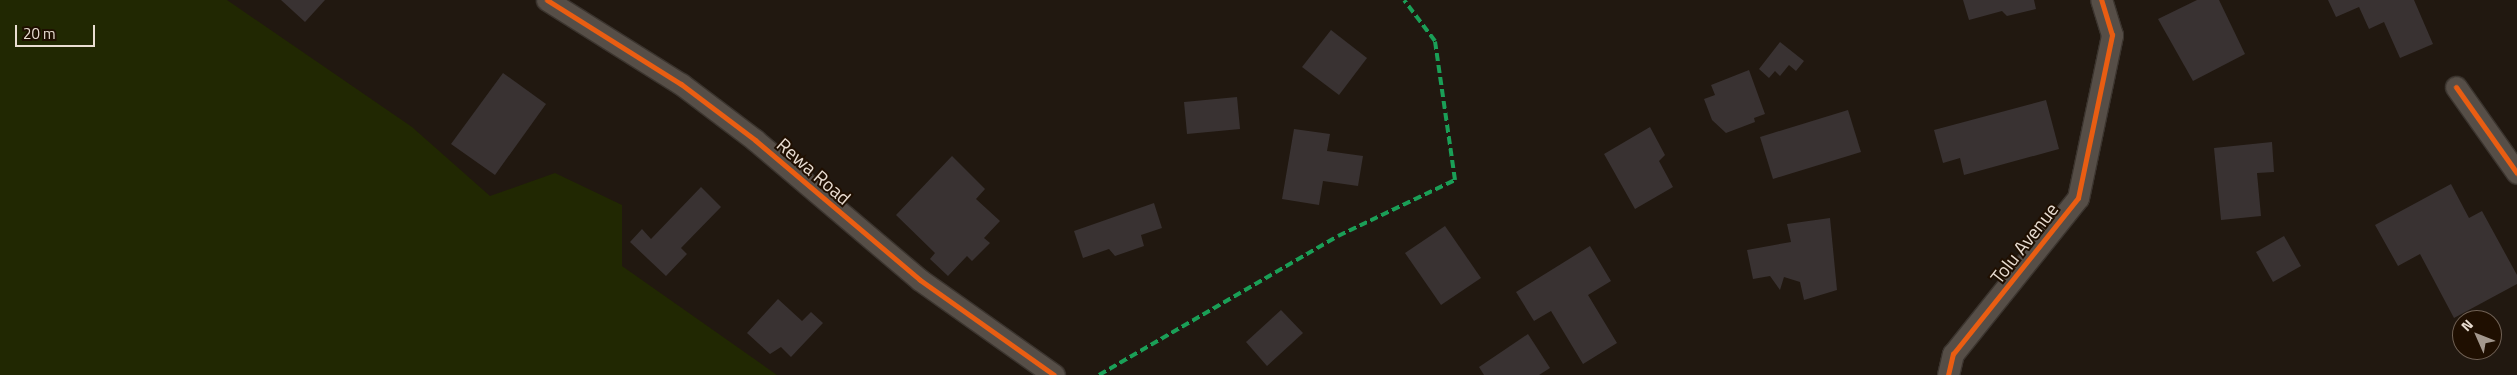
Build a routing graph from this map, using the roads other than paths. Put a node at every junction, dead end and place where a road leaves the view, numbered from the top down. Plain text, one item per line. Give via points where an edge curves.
1 (547, 0) edge
2 (2100, 0) edge
3 (2456, 87) dead end
4 (2517, 173) edge
5 (1054, 375) edge
6 (1948, 375) edge

1 - 5 street, Rewa Road via 681,84 755,140 920,280
2 - 6 street, Tolu Avenue via 2112,35 2078,198 1953,354
3 - 4 street

